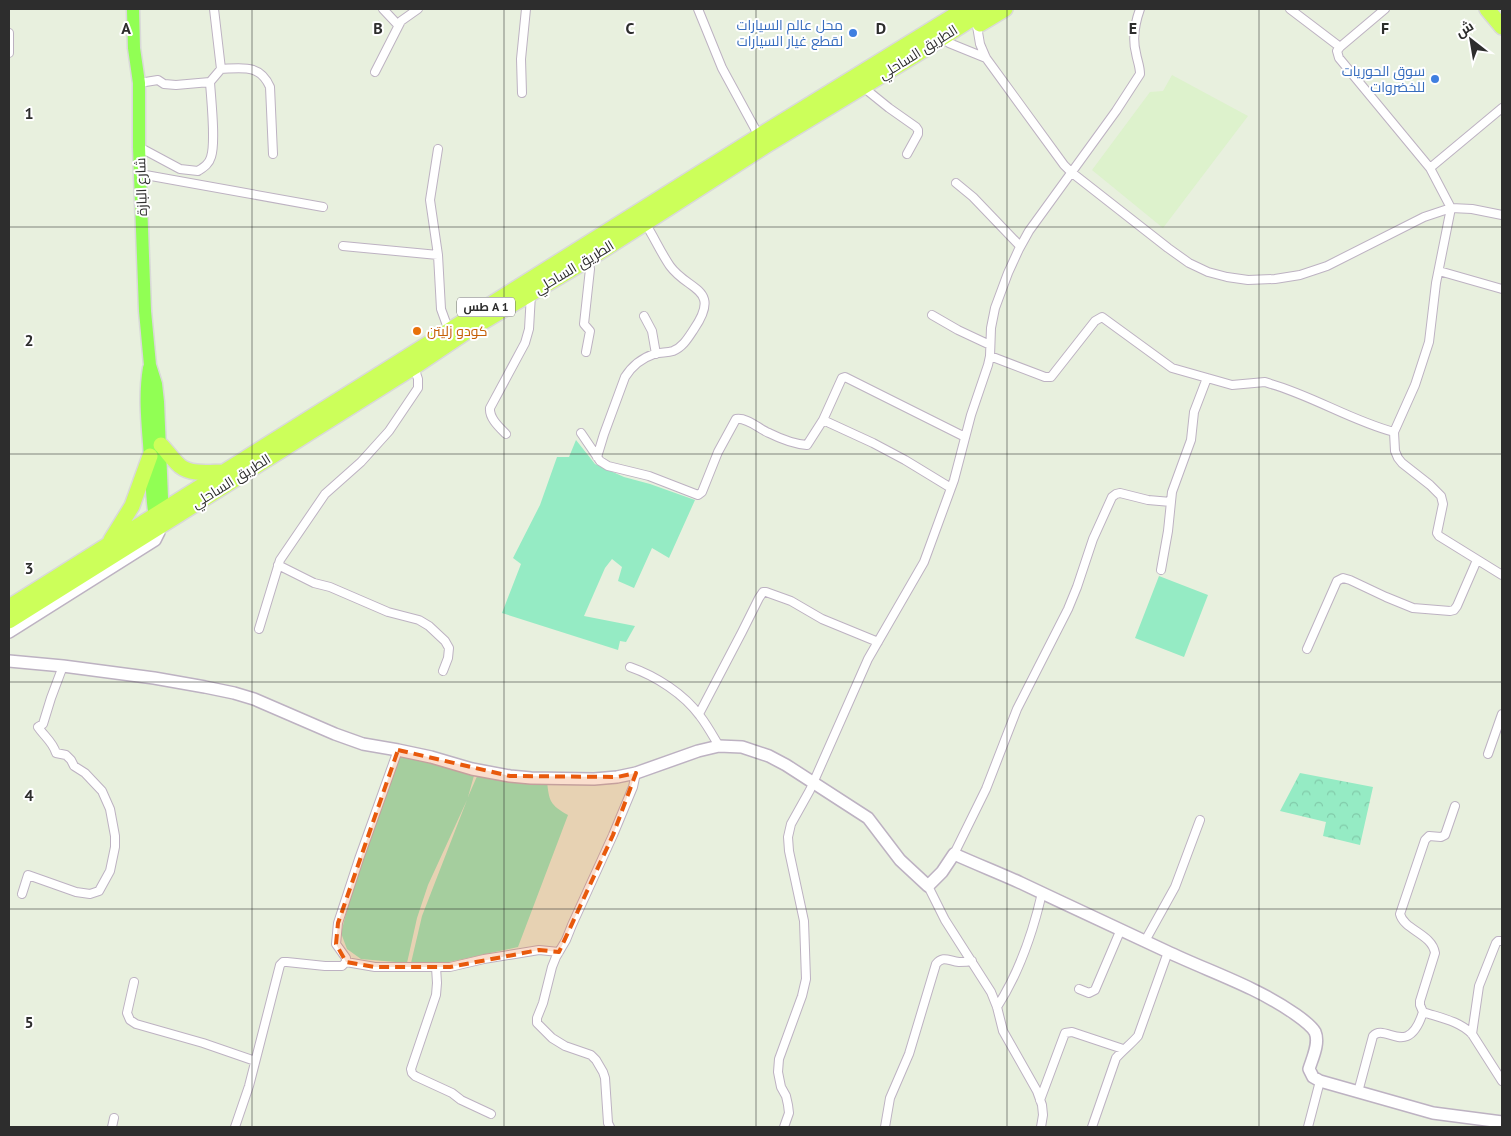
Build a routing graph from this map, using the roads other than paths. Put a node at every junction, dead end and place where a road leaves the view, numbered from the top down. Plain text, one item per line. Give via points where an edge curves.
1 (133, 9) edge
2 (214, 9) edge
3 (383, 9) edge
4 (418, 9) edge
5 (526, 9) edge
6 (698, 9) edge
7 (965, 9) edge
8 (987, 9) edge
9 (1005, 9) edge
10 (1140, 9) edge
11 (1290, 9) edge
12 (1486, 9) edge
13 (1498, 9) edge
14 (1381, 10) edge
15 (1502, 14) edge
16 (398, 26) junction
17 (977, 26) junction
18 (1502, 28) edge
19 (9, 33) edge
20 (949, 42) junction
21 (1340, 47) junction
22 (925, 49) junction
23 (9, 53) edge
24 (986, 58) junction
25 (221, 69) junction
26 (375, 72) dead end
27 (210, 82) junction
28 (139, 83) junction
29 (863, 87) junction
30 (522, 94) dead end
31 (1502, 108) edge
32 (759, 136) junction
33 (139, 147) junction
34 (438, 149) dead end
35 (274, 154) dead end
36 (907, 154) dead end
37 (1430, 168) junction
38 (1071, 172) junction
39 (140, 174) junction
40 (956, 183) dead end
41 (323, 207) dead end
42 (1452, 208) junction
43 (1502, 215) edge
44 (645, 223) junction
45 (343, 246) dead end
46 (1020, 246) junction
47 (586, 254) junction
48 (438, 255) junction
49 (1439, 271) junction
50 (1502, 289) edge
51 (531, 294) junction
52 (512, 298) junction
53 (932, 314) dead end
54 (644, 316) dead end
55 (449, 331) junction
56 (990, 345) junction
57 (586, 352) dead end
58 (656, 354) junction
59 (990, 356) junction
60 (150, 366) junction
61 (414, 367) junction
62 (1207, 378) junction
63 (823, 420) junction
64 (1394, 432) junction
65 (581, 433) dead end
66 (506, 434) dead end
67 (965, 437) junction
68 (161, 444) junction
69 (150, 456) junction
70 (597, 456) junction
71 (224, 472) junction
72 (951, 488) junction
73 (1171, 502) junction
74 (162, 518) junction
75 (109, 543) junction
76 (1477, 560) junction
77 (278, 565) junction
78 (1161, 570) dead end
79 (1502, 575) edge
80 (9, 607) edge
81 (9, 621) edge
82 (258, 630) dead end
83 (9, 632) edge
84 (878, 642) junction
85 (1307, 649) dead end
86 (9, 661) edge
87 (62, 666) junction
88 (630, 666) dead end
89 (444, 671) dead end
90 (699, 714) junction
91 (1502, 714) edge
92 (719, 746) junction
93 (398, 750) junction
94 (1488, 754) dead end
95 (636, 773) junction
96 (812, 782) junction
97 (1455, 806) dead end
98 (1200, 820) dead end
99 (954, 854) junction
100 (928, 886) junction
101 (22, 894) dead end
102 (1042, 894) junction
103 (1121, 929) junction
104 (1145, 941) junction
105 (1502, 941) edge
106 (559, 952) junction
107 (1168, 952) junction
108 (972, 961) junction
109 (346, 962) junction
110 (436, 967) junction
111 (134, 982) dead end
112 (1079, 989) dead end
113 (997, 1007) junction
114 (1423, 1012) junction
115 (1472, 1034) junction
116 (1123, 1049) junction
117 (255, 1061) junction
118 (1320, 1081) junction
119 (1502, 1081) edge
120 (1358, 1092) junction
121 (1040, 1100) junction
122 (491, 1114) dead end
123 (114, 1118) dead end
124 (1502, 1122) edge
125 (112, 1127) edge
126 (235, 1127) edge
127 (610, 1127) edge
128 (784, 1127) edge
129 (885, 1127) edge
130 (1041, 1127) edge
131 (1092, 1127) edge
132 (1308, 1127) edge

1 - 28 main road, شارع البازة
2 - 25 street
3 - 16 street
4 - 16 street
5 - 30 street via 521,59
6 - 32 street via 722,68
7 - 32 highway, الطريق الساحلي / طس A 1
8 - 22 highway, الطريق الساحلي / طس A 1
9 - 17 highway
10 - 38 street via 1134,31 1140,74
11 - 21 street
12 - 18 highway
13 - 15 highway
14 - 21 street
16 - 26 street
17 - 20 highway
17 - 24 street
19 - 23 street
20 - 22 highway via 936,49
20 - 24 street
21 - 37 street via 1336,51 1339,58
22 - 29 highway, الطريق الساحلي / طس A 1
24 - 38 street
25 - 27 street
25 - 35 street via 250,69 266,78 272,104
27 - 28 street via 176,85 158,80
27 - 33 street via 213,144 208,163 198,171 180,169
28 - 33 main road, شارع البازة
29 - 36 street via 918,130
29 - 44 highway, الطريق الساحلي / طس A 1
31 - 37 street
32 - 47 highway, الطريق الساحلي / طس A 1
33 - 39 main road, شارع البازة
34 - 48 street via 430,200
37 - 42 street
38 - 42 street via 1190,263 1208,272 1248,280 1300,275 1328,266 1424,217
38 - 46 street
39 - 41 street
39 - 60 main road, شارع البازة
40 - 46 street
42 - 43 street
42 - 49 street
44 - 47 highway, الطريق الساحلي / طس A 1
44 - 58 street via 670,267 692,284 704,300 704,310 698,323 682,346
45 - 48 street
46 - 56 street via 995,308
47 - 51 highway, الطريق الساحلي / طس A 1
47 - 52 highway, الطريق الساحلي / طس A 1
47 - 57 street via 590,269 584,324 590,331
48 - 55 street via 441,309
49 - 50 street
49 - 64 street via 1429,342
51 - 52 highway, الطريق الساحلي / طس A 1
51 - 66 street via 525,343 489,413
52 - 55 highway, الطريق الساحلي / طس A 1
52 - 61 highway, الطريق الساحلي / طس A 1
53 - 56 street
54 - 58 street via 652,331
55 - 71 highway, الطريق الساحلي / طس A 1
56 - 59 street
58 - 70 street via 629,370
59 - 62 street via 1045,377 1051,376 1102,316 1172,368
59 - 67 street
60 - 68 main road, شارع البازة via 156,384
60 - 69 main road, شارع البازة via 146,384
61 - 74 highway, الطريق الساحلي / طس A 1
61 - 77 street via 418,388 390,431 325,494
62 - 64 street via 1232,385 1265,382
62 - 73 street via 1194,412 1191,440
63 - 67 street via 845,377
63 - 70 street via 807,446 767,432 744,419 736,419 698,495 641,474 608,466
63 - 72 street via 905,460
64 - 76 street via 1398,458 1430,485 1442,500 1437,534
65 - 70 street
67 - 72 street
68 - 71 highway via 187,470
68 - 74 main road, شارع البازة
69 - 74 main road, شارع البازة
69 - 75 highway via 132,506
71 - 74 highway, الطريق الساحلي / طس A 1
72 - 84 street via 924,562
73 - 78 street
73 - 99 street via 1120,493 1107,505 1068,609 1025,692 986,789
74 - 75 highway, الطريق الساحلي / طس A 1
74 - 81 highway, الطريق الساحلي / طس A 1
74 - 83 street via 155,540
75 - 80 highway, الطريق الساحلي / طس A 1
76 - 79 street
76 - 85 street via 1457,606 1450,611 1413,608 1350,580 1343,578 1337,581
77 - 82 street
77 - 89 street via 314,583 429,626 449,648
84 - 90 street via 822,619 790,601 763,592
84 - 96 street
86 - 87 street
87 - 93 street via 234,693 363,744
87 - 101 street via 43,724 38,727 56,753 66,755 102,791 110,808 115,847 110,871 99,891 83,894 28,875
88 - 90 street via 659,680
90 - 92 street
91 - 94 street
92 - 95 street
92 - 96 street via 742,747 761,753
93 - 95 street via 510,776 594,779
93 - 109 street via 338,923 336,944
95 - 106 street via 613,835
96 - 100 street via 868,818 900,860
96 - 128 street via 788,837 804,921 806,979 778,1059 779,1079 788,1104
97 - 114 street via 1445,835 1429,836 1425,840 1400,914 1403,921 1434,948 1420,1001
98 - 104 street via 1175,887
99 - 100 street
99 - 102 street
100 - 108 street via 945,920
102 - 103 street
102 - 113 street via 1026,947
103 - 104 street
103 - 112 street via 1095,990 1089,993
104 - 107 street
105 - 115 street via 1496,943 1479,986
106 - 110 street via 539,950
106 - 127 street via 537,1023 552,1038 596,1060 605,1078
107 - 116 street via 1142,1028 1132,1043
107 - 118 street via 1249,986 1304,1020 1316,1034 1308,1069
108 - 113 street
108 - 129 street via 957,962 945,958 936,964 909,1054 890,1098
109 - 110 street via 375,967
109 - 117 street via 342,966 287,962 280,965
110 - 122 street via 436,995 412,1073
111 - 117 street via 127,1013 136,1024
113 - 121 street via 1002,1031
114 - 115 street via 1459,1023
114 - 120 street via 1420,1022 1407,1036 1398,1038 1376,1032
115 - 119 street
116 - 121 street via 1072,1032 1065,1033
116 - 131 street via 1116,1058
117 - 126 street
118 - 120 street
118 - 132 street
120 - 124 street via 1433,1113
121 - 130 street
123 - 125 street

